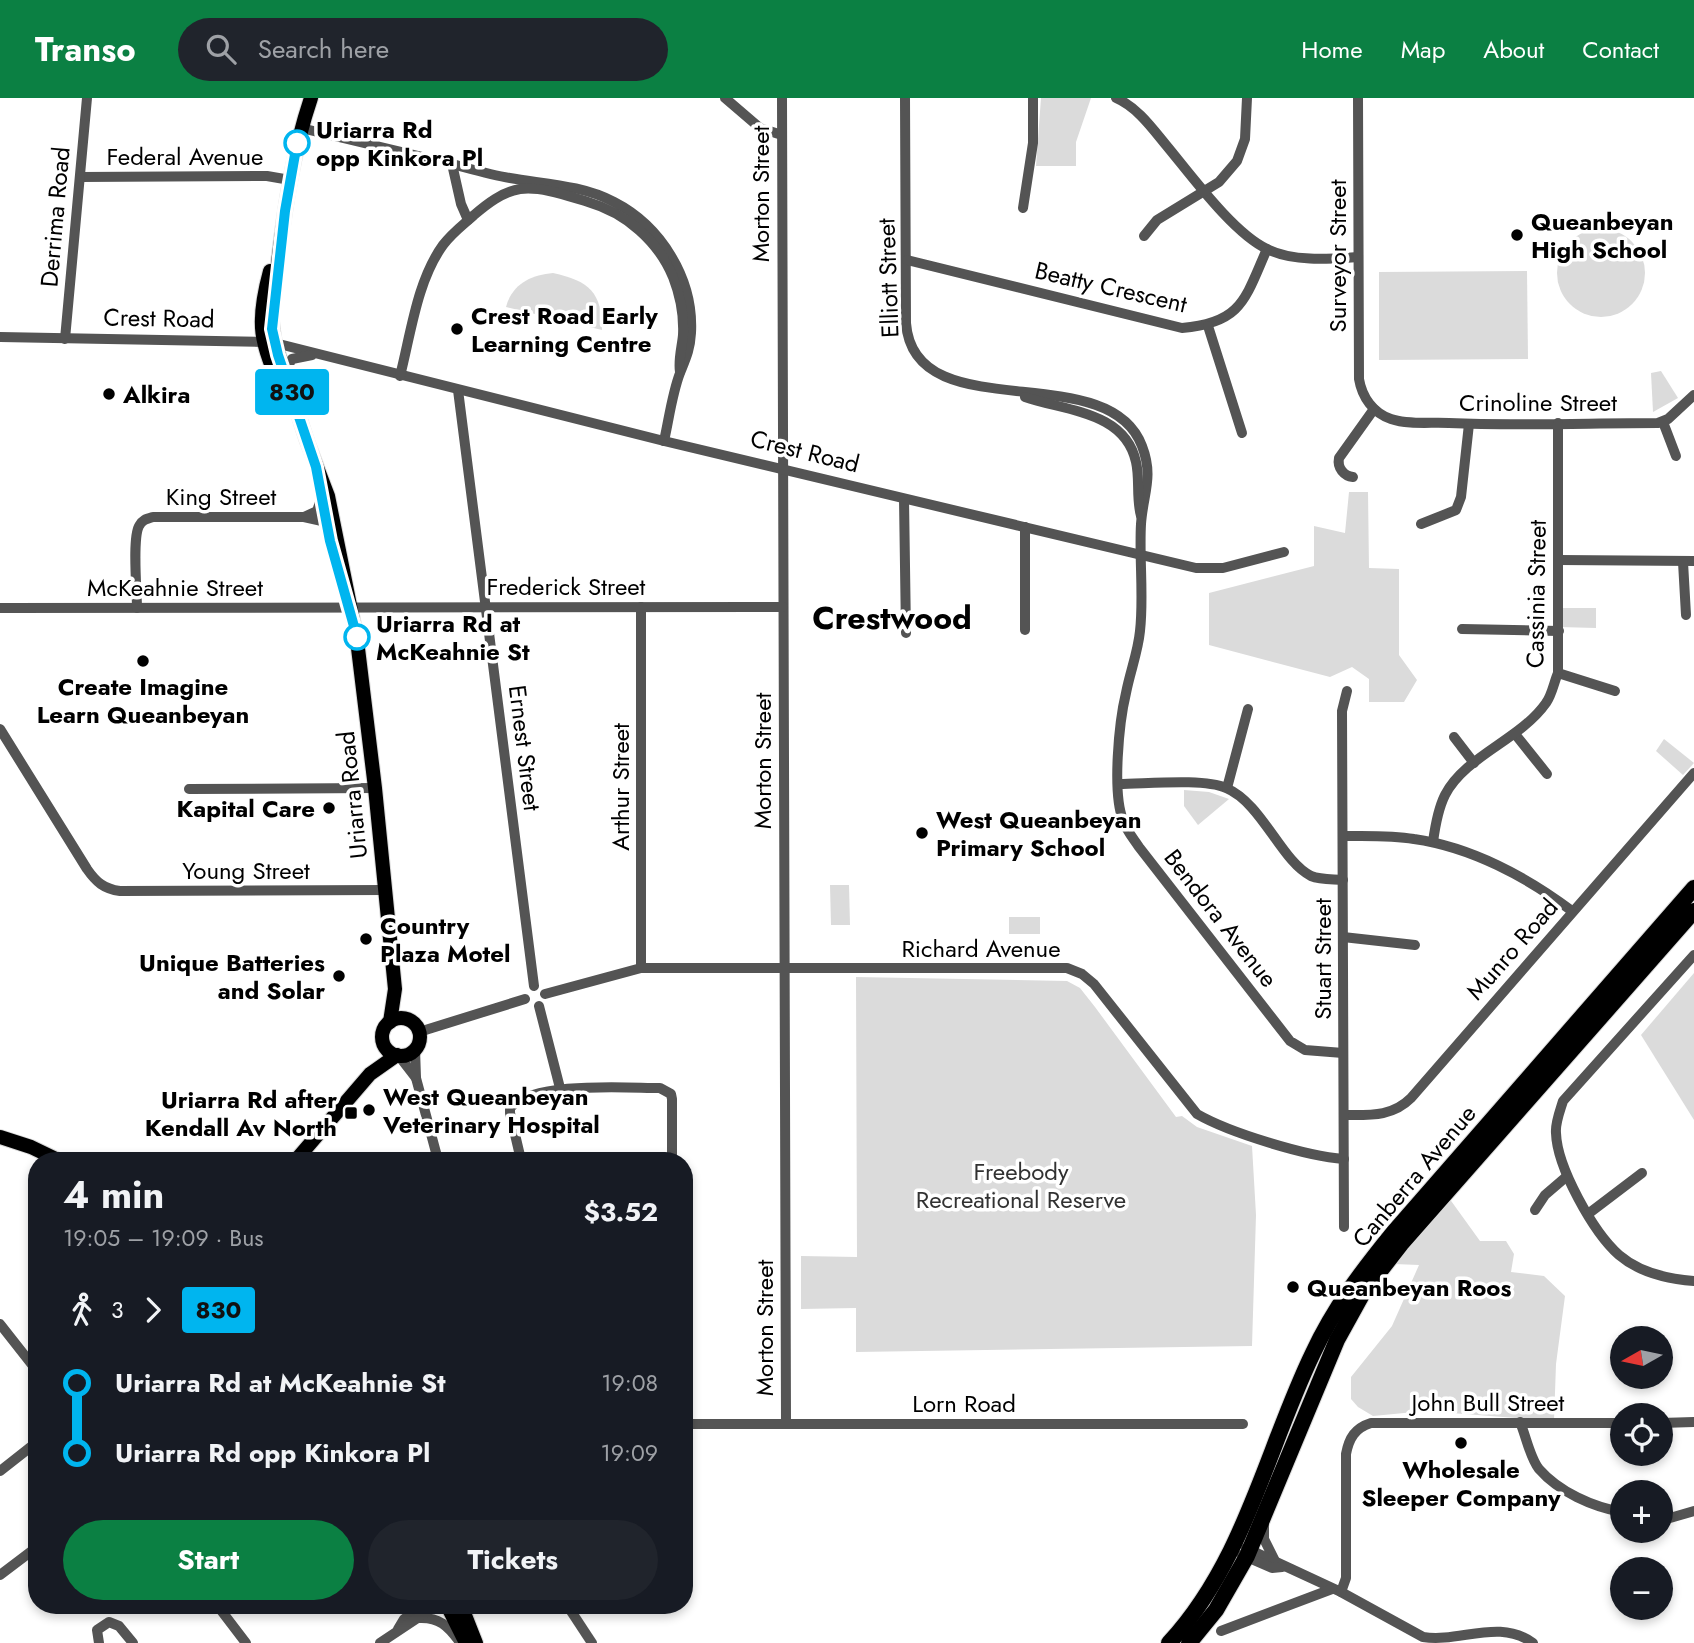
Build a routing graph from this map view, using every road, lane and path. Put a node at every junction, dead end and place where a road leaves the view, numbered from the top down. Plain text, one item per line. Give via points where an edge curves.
1 (87, 98) edge
2 (312, 98) edge
3 (725, 98) edge
4 (782, 98) edge
5 (905, 98) edge
6 (1033, 98) edge
7 (1116, 98) edge
8 (1247, 98) edge
9 (1358, 98) edge
10 (300, 128) junction
11 (782, 135) junction
12 (452, 164) junction
13 (80, 177) junction
14 (508, 178) junction
15 (290, 180) junction
16 (525, 189) junction
17 (1203, 190) junction
18 (458, 192) junction
19 (1023, 208) dead end
20 (468, 220) junction
21 (452, 234) junction
22 (1144, 236) dead end
23 (1267, 249) junction
24 (1357, 257) junction
25 (906, 260) junction
26 (1208, 326) junction
27 (0, 337) edge
28 (65, 339) junction
29 (269, 343) junction
30 (315, 355) junction
31 (680, 372) junction
32 (401, 376) junction
33 (286, 378) junction
34 (458, 390) junction
35 (1694, 395) edge
36 (1374, 409) junction
37 (1663, 422) junction
38 (1558, 423) junction
39 (1469, 424) junction
40 (1242, 433) dead end
41 (307, 441) junction
42 (664, 441) junction
43 (1676, 456) dead end
44 (316, 467) junction
45 (783, 468) junction
46 (1353, 477) dead end
47 (321, 499) junction
48 (904, 499) junction
49 (304, 517) junction
50 (1421, 524) dead end
51 (1025, 527) junction
52 (327, 528) junction
53 (1284, 552) dead end
54 (1140, 555) junction
55 (1559, 561) junction
56 (1689, 561) edge
57 (348, 602) junction
58 (486, 607) junction
59 (641, 607) junction
60 (783, 607) junction
61 (0, 608) edge
62 (137, 608) junction
63 (1686, 615) dead end
64 (1462, 629) dead end
65 (1024, 631) dead end
66 (1559, 631) junction
67 (906, 633) dead end
68 (1558, 673) junction
69 (1347, 691) dead end
70 (1615, 691) dead end
71 (1248, 709) dead end
72 (0, 729) edge
73 (1515, 734) junction
74 (1454, 737) dead end
75 (1474, 763) junction
76 (1694, 773) edge
77 (1547, 774) dead end
78 (1119, 784) junction
79 (375, 788) junction
80 (1227, 788) junction
81 (189, 789) dead end
82 (1343, 836) junction
83 (1433, 842) junction
84 (1343, 880) junction
85 (1694, 888) edge
86 (385, 890) junction
87 (1572, 911) junction
88 (1694, 911) edge
89 (1343, 937) junction
90 (1415, 946) dead end
91 (1694, 956) edge
92 (641, 968) junction
93 (784, 968) junction
94 (534, 986) junction
95 (394, 989) junction
96 (545, 994) junction
97 (525, 999) junction
98 (539, 1006) junction
99 (407, 1019) junction
100 (390, 1022) junction
101 (419, 1032) junction
102 (382, 1041) junction
103 (415, 1049) junction
104 (1343, 1052) junction
105 (398, 1055) junction
106 (370, 1074) junction
107 (416, 1078) junction
108 (560, 1088) junction
109 (1344, 1115) junction
110 (0, 1137) edge
111 (41, 1152) edge
112 (303, 1152) edge
113 (436, 1152) edge
114 (520, 1152) edge
115 (672, 1152) edge
116 (1344, 1159) junction
117 (1642, 1173) dead end
118 (1566, 1177) junction
119 (1535, 1210) dead end
120 (1588, 1214) junction
121 (1344, 1227) dead end
122 (1694, 1281) edge
123 (0, 1324) edge
124 (28, 1360) edge
125 (1520, 1422) junction
126 (1694, 1422) edge
127 (786, 1423) junction
128 (1610, 1423) edge
129 (1673, 1423) edge
130 (693, 1424) edge
131 (1243, 1424) dead end
132 (28, 1449) edge
133 (0, 1471) edge
134 (1610, 1510) edge
135 (1694, 1511) edge
136 (1263, 1517) junction
137 (1673, 1517) edge
138 (1241, 1550) junction
139 (28, 1554) edge
140 (1278, 1563) junction
141 (0, 1575) edge
142 (1336, 1591) junction
143 (224, 1614) edge
144 (407, 1614) edge
145 (414, 1614) edge
146 (425, 1614) edge
147 (451, 1614) edge
148 (465, 1614) edge
149 (573, 1614) edge
150 (419, 1618) junction
151 (399, 1627) junction
152 (1221, 1631) dead end
153 (99, 1643) edge
154 (132, 1643) edge
155 (246, 1643) edge
156 (380, 1643) edge
157 (402, 1643) edge
158 (464, 1643) edge
159 (476, 1643) edge
160 (592, 1643) edge
161 (1170, 1643) edge
162 (1189, 1643) edge
163 (1533, 1643) edge

1 - 13 street, Derrima Road
2 - 10 main road, Uriarra Road
3 - 11 street via 760,128
4 - 11 street, Morton Street
5 - 25 street, Elliott Street
6 - 19 street via 1033,143
7 - 17 street via 1145,120
8 - 17 street via 1245,139 1237,161 1219,182
9 - 24 street, Surveyor Street
10 - 12 street
10 - 15 main road, Uriarra Road
11 - 45 street, Morton Street
12 - 14 street
12 - 18 street
13 - 15 street, Federal Avenue via 267,176
13 - 28 street, Derrima Road
14 - 16 street
14 - 31 street via 613,201 662,242 677,266 690,306 690,343
15 - 29 main road, Uriarra Road
16 - 20 street via 496,199
16 - 31 street via 600,205 649,239 678,292 683,327
17 - 22 street via 1157,220
17 - 23 street
18 - 20 street
18 - 21 street
20 - 21 street
21 - 32 street via 425,280
23 - 24 street via 1310,260
23 - 26 street, Beatty Crescent via 1248,292 1230,316
24 - 36 street, Surveyor Street via 1359,379 1364,398
25 - 26 street, Beatty Crescent via 1182,328
25 - 54 street, Elliott Street via 907,335 922,363 933,372 1087,403 1129,425 1142,445 1147,466
26 - 40 street
27 - 28 street, Crest Road
28 - 29 street, Crest Road
29 - 30 street, Crest Road
29 - 33 main road, Uriarra Road
29 - 41 main road, Uriarra Road via 286,402
30 - 32 street, Crest Road
30 - 33 street via 292,359
31 - 42 street
32 - 34 street, Crest Road
33 - 41 main road, Uriarra Road
34 - 42 street, Crest Road
34 - 58 street, Ernest Street
35 - 37 street
36 - 39 street, Crinoline Street via 1400,421
36 - 46 street via 1339,458 1341,470
37 - 38 street, Crinoline Street
37 - 43 street
38 - 39 street, Crinoline Street
38 - 55 street, Cassinia Street
39 - 50 street via 1456,510
41 - 44 main road, Uriarra Road
42 - 45 street, Crest Road
44 - 47 main road, Uriarra Road
44 - 57 main road, Uriarra Road via 328,496
45 - 48 street, Crest Road
45 - 60 street, Morton Street
47 - 49 street, King Street via 316,512
47 - 52 main road, Uriarra Road
48 - 51 street, Crest Road
48 - 67 street
49 - 52 street, King Street via 322,521
49 - 62 street, King Street via 153,517 140,523 136,536
51 - 54 street, Crest Road
51 - 65 street
52 - 57 main road, Uriarra Road
53 - 54 street, Crest Road via 1205,569
54 - 78 street, Bendora Avenue via 1140,633 1118,730
55 - 56 street
55 - 66 street, Cassinia Street
56 - 63 street
57 - 58 street, Frederick Street
57 - 62 street, McKeahnie Street
57 - 79 main road, Uriarra Road via 360,657
58 - 59 street, Frederick Street
58 - 94 street, Ernest Street
59 - 60 street, Frederick Street
59 - 92 street, Arthur Street
60 - 93 street, Morton Street
61 - 62 street, McKeahnie Street
64 - 66 street
66 - 68 street, Cassinia Street
68 - 70 street
68 - 73 street, Cassinia Street via 1546,703
69 - 82 street, Stuart Street via 1342,711
71 - 80 street
72 - 86 street, Young Street via 87,869 107,888
73 - 75 street, Cassinia Street
73 - 77 street
74 - 75 street
75 - 83 street, Cassinia Street via 1446,793
76 - 87 street, Munro Road
78 - 80 street
78 - 104 street, Bendora Avenue via 1120,812 1130,834 1290,1041 1304,1050
79 - 81 street
79 - 86 main road, Uriarra Road
80 - 84 street via 1255,812 1304,871
82 - 83 street
82 - 84 street, Stuart Street
83 - 87 street via 1496,865
84 - 89 street, Stuart Street
85 - 138 highway, Canberra Avenue via 1356,1279 1312,1355
86 - 95 main road, Uriarra Road
87 - 109 street, Munro Road via 1403,1107 1385,1114
88 - 136 highway, Canberra Avenue via 1363,1293 1338,1340
89 - 90 street
89 - 104 street, Stuart Street
91 - 118 street via 1563,1101 1555,1130
92 - 93 street, Richard Avenue
92 - 96 street, Richard Avenue
93 - 116 street, Richard Avenue via 1072,969 1089,978 1197,1114 1276,1144
93 - 127 street, Morton Street
94 - 96 street
94 - 97 street
95 - 99 main road, Uriarra Road
95 - 100 main road, Uriarra Road
96 - 98 street
97 - 98 street
97 - 101 street
98 - 108 street
99 - 100 main road
99 - 101 main road
100 - 102 main road
101 - 103 main road
102 - 105 main road
102 - 106 main road
103 - 105 main road
103 - 107 street
104 - 109 street, Stuart Street
105 - 106 main road
105 - 107 street
106 - 112 main road
107 - 113 street
108 - 114 street via 510,1108
108 - 115 street via 667,1091 672,1099
109 - 116 street, Stuart Street
110 - 111 main road
116 - 121 street, Stuart Street
117 - 120 street
118 - 119 street
118 - 120 street
120 - 122 street via 1618,1254 1638,1267 1657,1276
123 - 124 street
125 - 128 street, John Bull Street
125 - 134 street via 1538,1468 1569,1494
125 - 142 street, John Bull Street via 1371,1423 1356,1431 1346,1454 1346,1578
126 - 129 street
127 - 130 street, Lorn Road
127 - 131 street, Lorn Road
132 - 133 street
135 - 137 street
136 - 138 highway, Canberra Avenue
136 - 140 street via 1264,1539
138 - 140 street via 1272,1568
138 - 161 highway, Canberra Avenue
138 - 162 highway, Canberra Avenue via 1216,1610
139 - 141 street
140 - 142 street
142 - 152 street
142 - 163 street via 1423,1637 1502,1631
143 - 155 street
144 - 151 street
145 - 151 street
146 - 150 street
147 - 158 main road
148 - 159 main road
149 - 160 street
150 - 151 street
150 - 158 street via 444,1624
151 - 156 street
151 - 157 street
153 - 154 street via 97,1630 109,1622 119,1626

